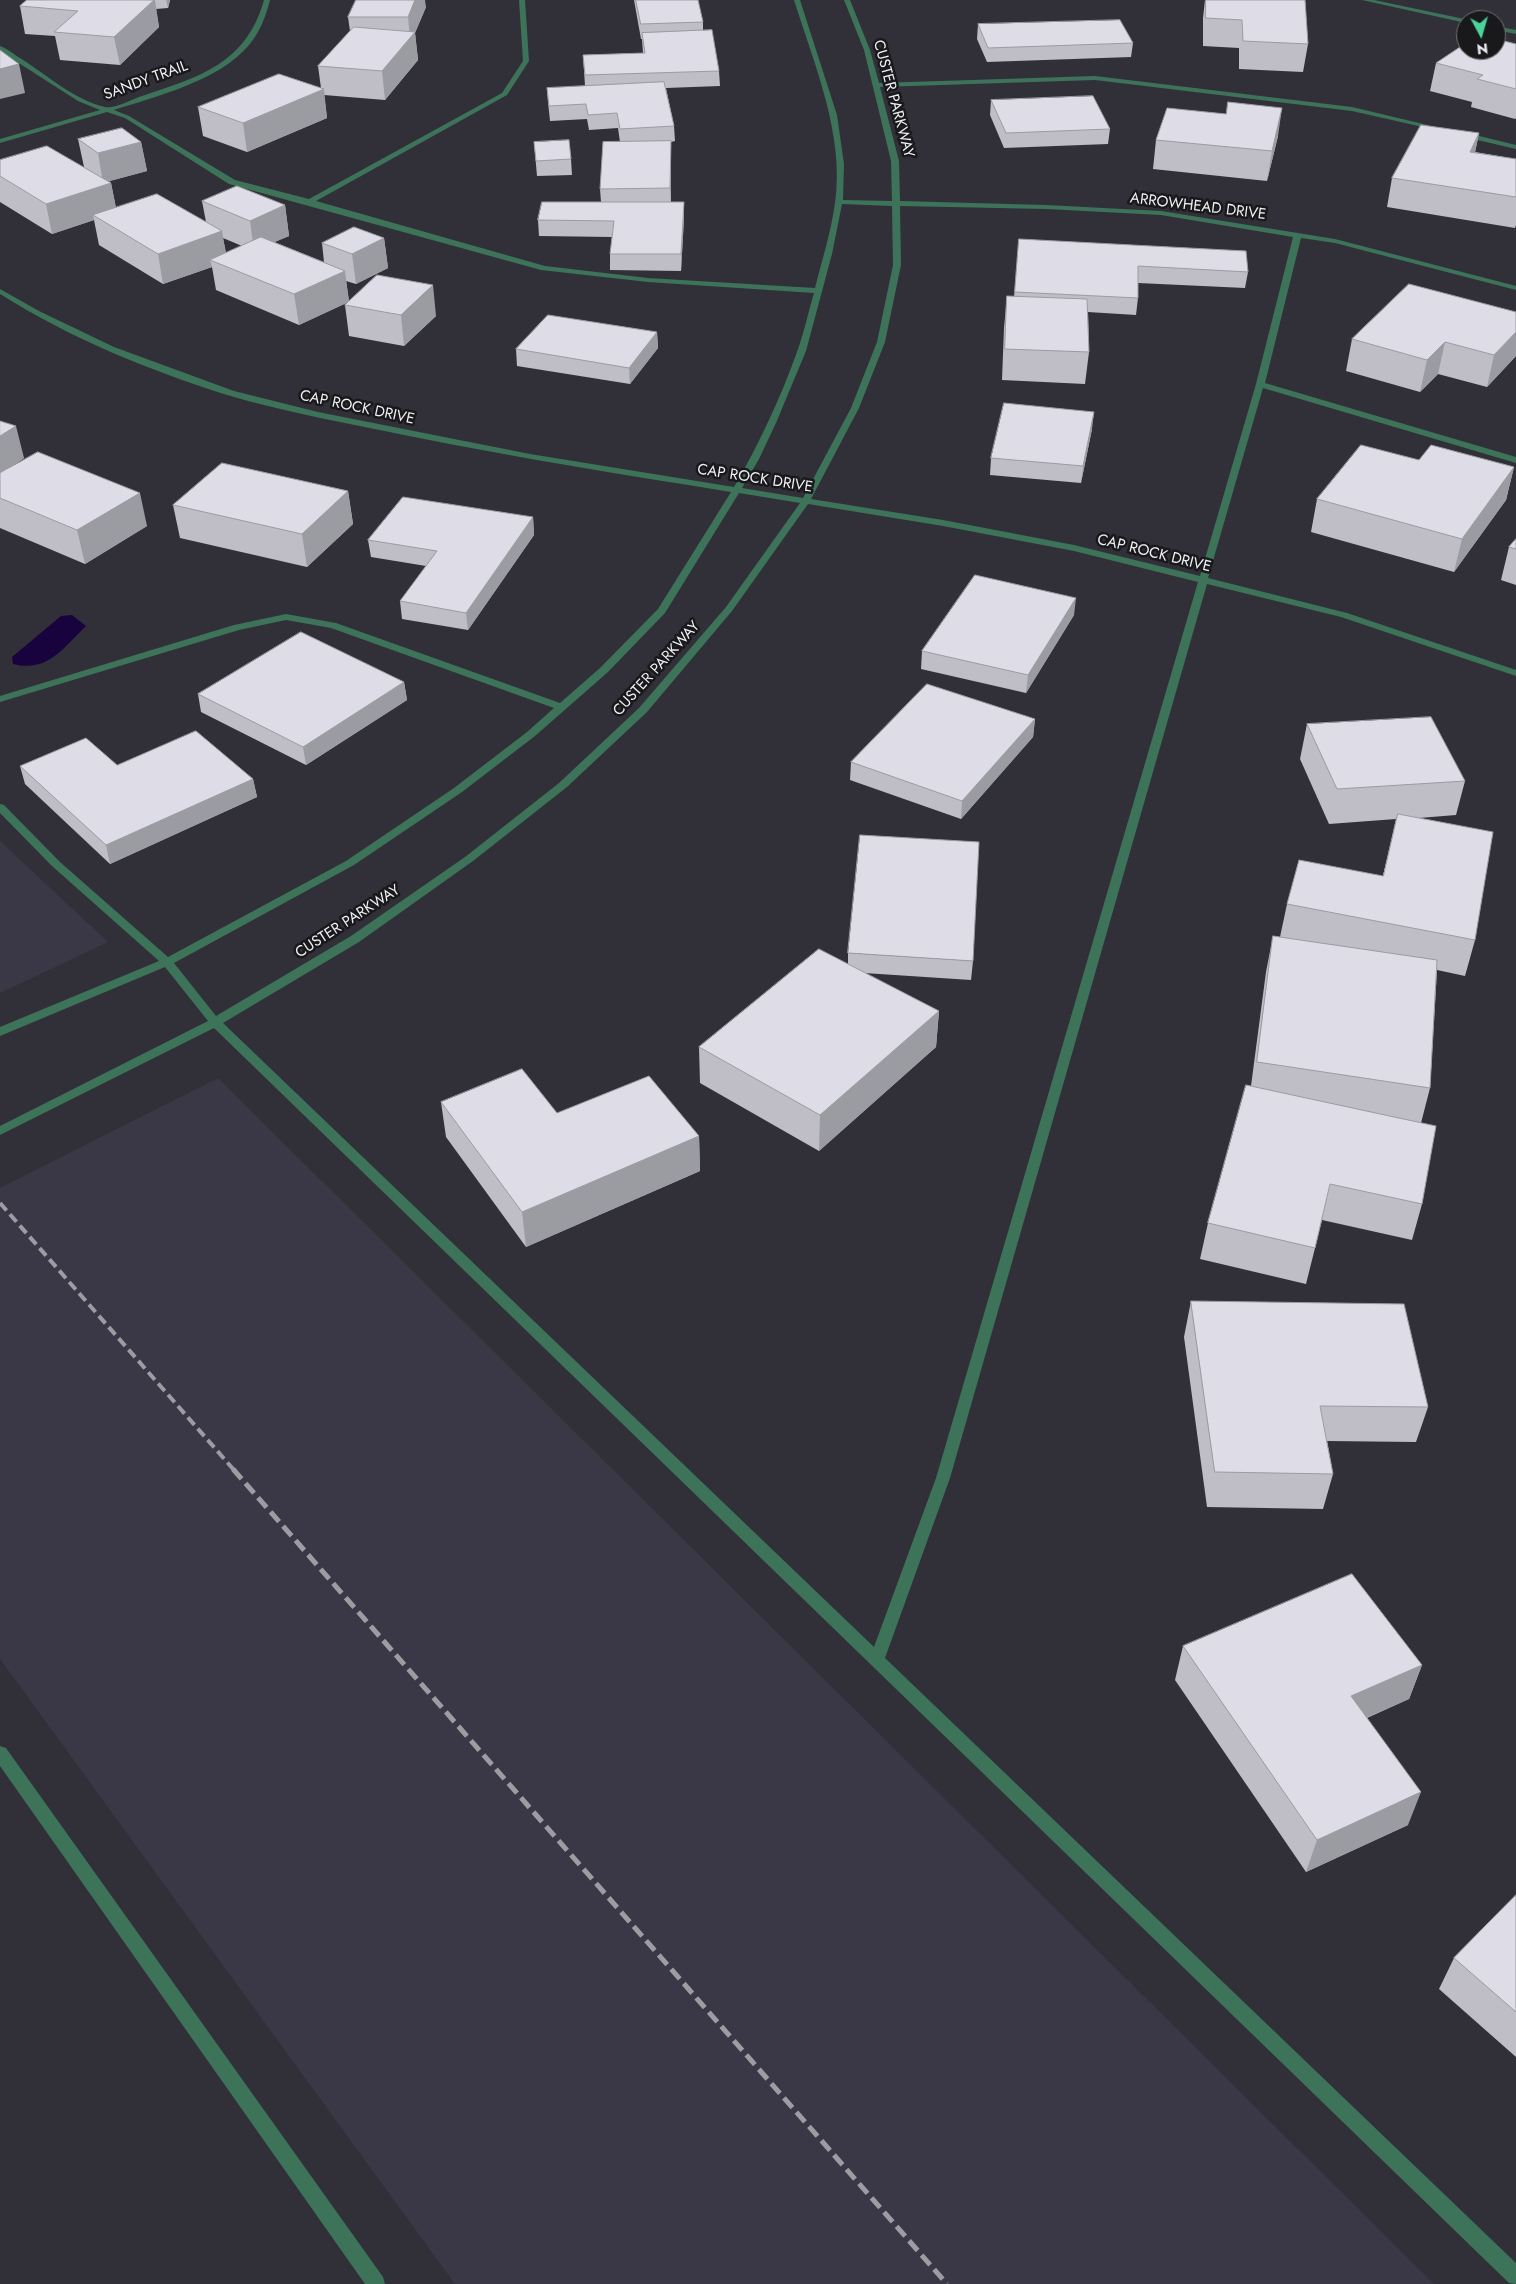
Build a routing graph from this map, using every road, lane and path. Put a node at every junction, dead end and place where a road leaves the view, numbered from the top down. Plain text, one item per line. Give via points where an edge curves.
1 (267, 0) edge
2 (522, 0) edge
3 (797, 0) edge
4 (847, 0) edge
5 (1365, 0) edge
6 (1456, 19) edge
7 (0, 48) edge
8 (875, 85) junction
9 (109, 110) junction
10 (1448, 131) edge
11 (1458, 133) edge
12 (0, 141) edge
13 (1516, 147) edge
14 (310, 202) junction
15 (839, 202) junction
16 (897, 203) junction
17 (1298, 234) junction
18 (1516, 288) edge
19 (0, 291) edge
20 (818, 291) junction
21 (1260, 384) junction
22 (1516, 460) edge
23 (735, 490) junction
24 (805, 502) junction
25 (1203, 580) junction
26 (1516, 673) edge
27 (0, 699) edge
28 (561, 707) junction
29 (0, 807) edge
30 (167, 962) junction
31 (215, 1022) junction
32 (0, 1032) edge
33 (0, 1131) edge
34 (877, 1659) junction
35 (0, 1753) edge
36 (1516, 2276) edge
37 (376, 2284) edge

1 - 9 street, SANDY TRAIL via 261,24 242,49 217,68 183,84
2 - 14 street via 526,61 505,94
3 - 15 street, CUSTER PARKWAY via 832,115 840,164
4 - 8 street, CUSTER PARKWAY via 867,50
5 - 6 street
7 - 9 street via 80,100
8 - 10 street via 1095,78 1352,109
8 - 16 street, CUSTER PARKWAY via 896,161
9 - 12 street, SANDY TRAIL
9 - 14 street via 127,117 232,182
11 - 13 street
14 - 20 street via 544,268 648,280
15 - 16 street, ARROWHEAD DRIVE
15 - 20 street, CUSTER PARKWAY
16 - 17 street, ARROWHEAD DRIVE via 1162,213
16 - 24 street, CUSTER PARKWAY via 897,265 881,342 855,408
17 - 18 street, ARROWHEAD DRIVE
17 - 21 street
19 - 23 street, CAP ROCK DRIVE via 36,313 112,349 172,374 231,393 318,416 530,457
20 - 23 street, CUSTER PARKWAY via 802,351 772,423 755,459
21 - 22 street
21 - 25 street
23 - 24 street, CAP ROCK DRIVE
23 - 28 street, CUSTER PARKWAY via 662,611 604,670
24 - 25 street, CAP ROCK DRIVE via 943,523 1074,548
24 - 31 street, CUSTER PARKWAY via 729,609 650,703 563,785 469,859 355,940
25 - 26 street, CAP ROCK DRIVE via 1344,615
25 - 34 street via 943,1478
27 - 28 street via 237,627 286,618 332,625
28 - 30 street, CUSTER PARKWAY via 458,790 350,863
29 - 30 street via 56,864
30 - 31 street
30 - 32 street, CUSTER PARKWAY
31 - 33 street, CUSTER PARKWAY
31 - 34 street
34 - 36 street
35 - 37 street

